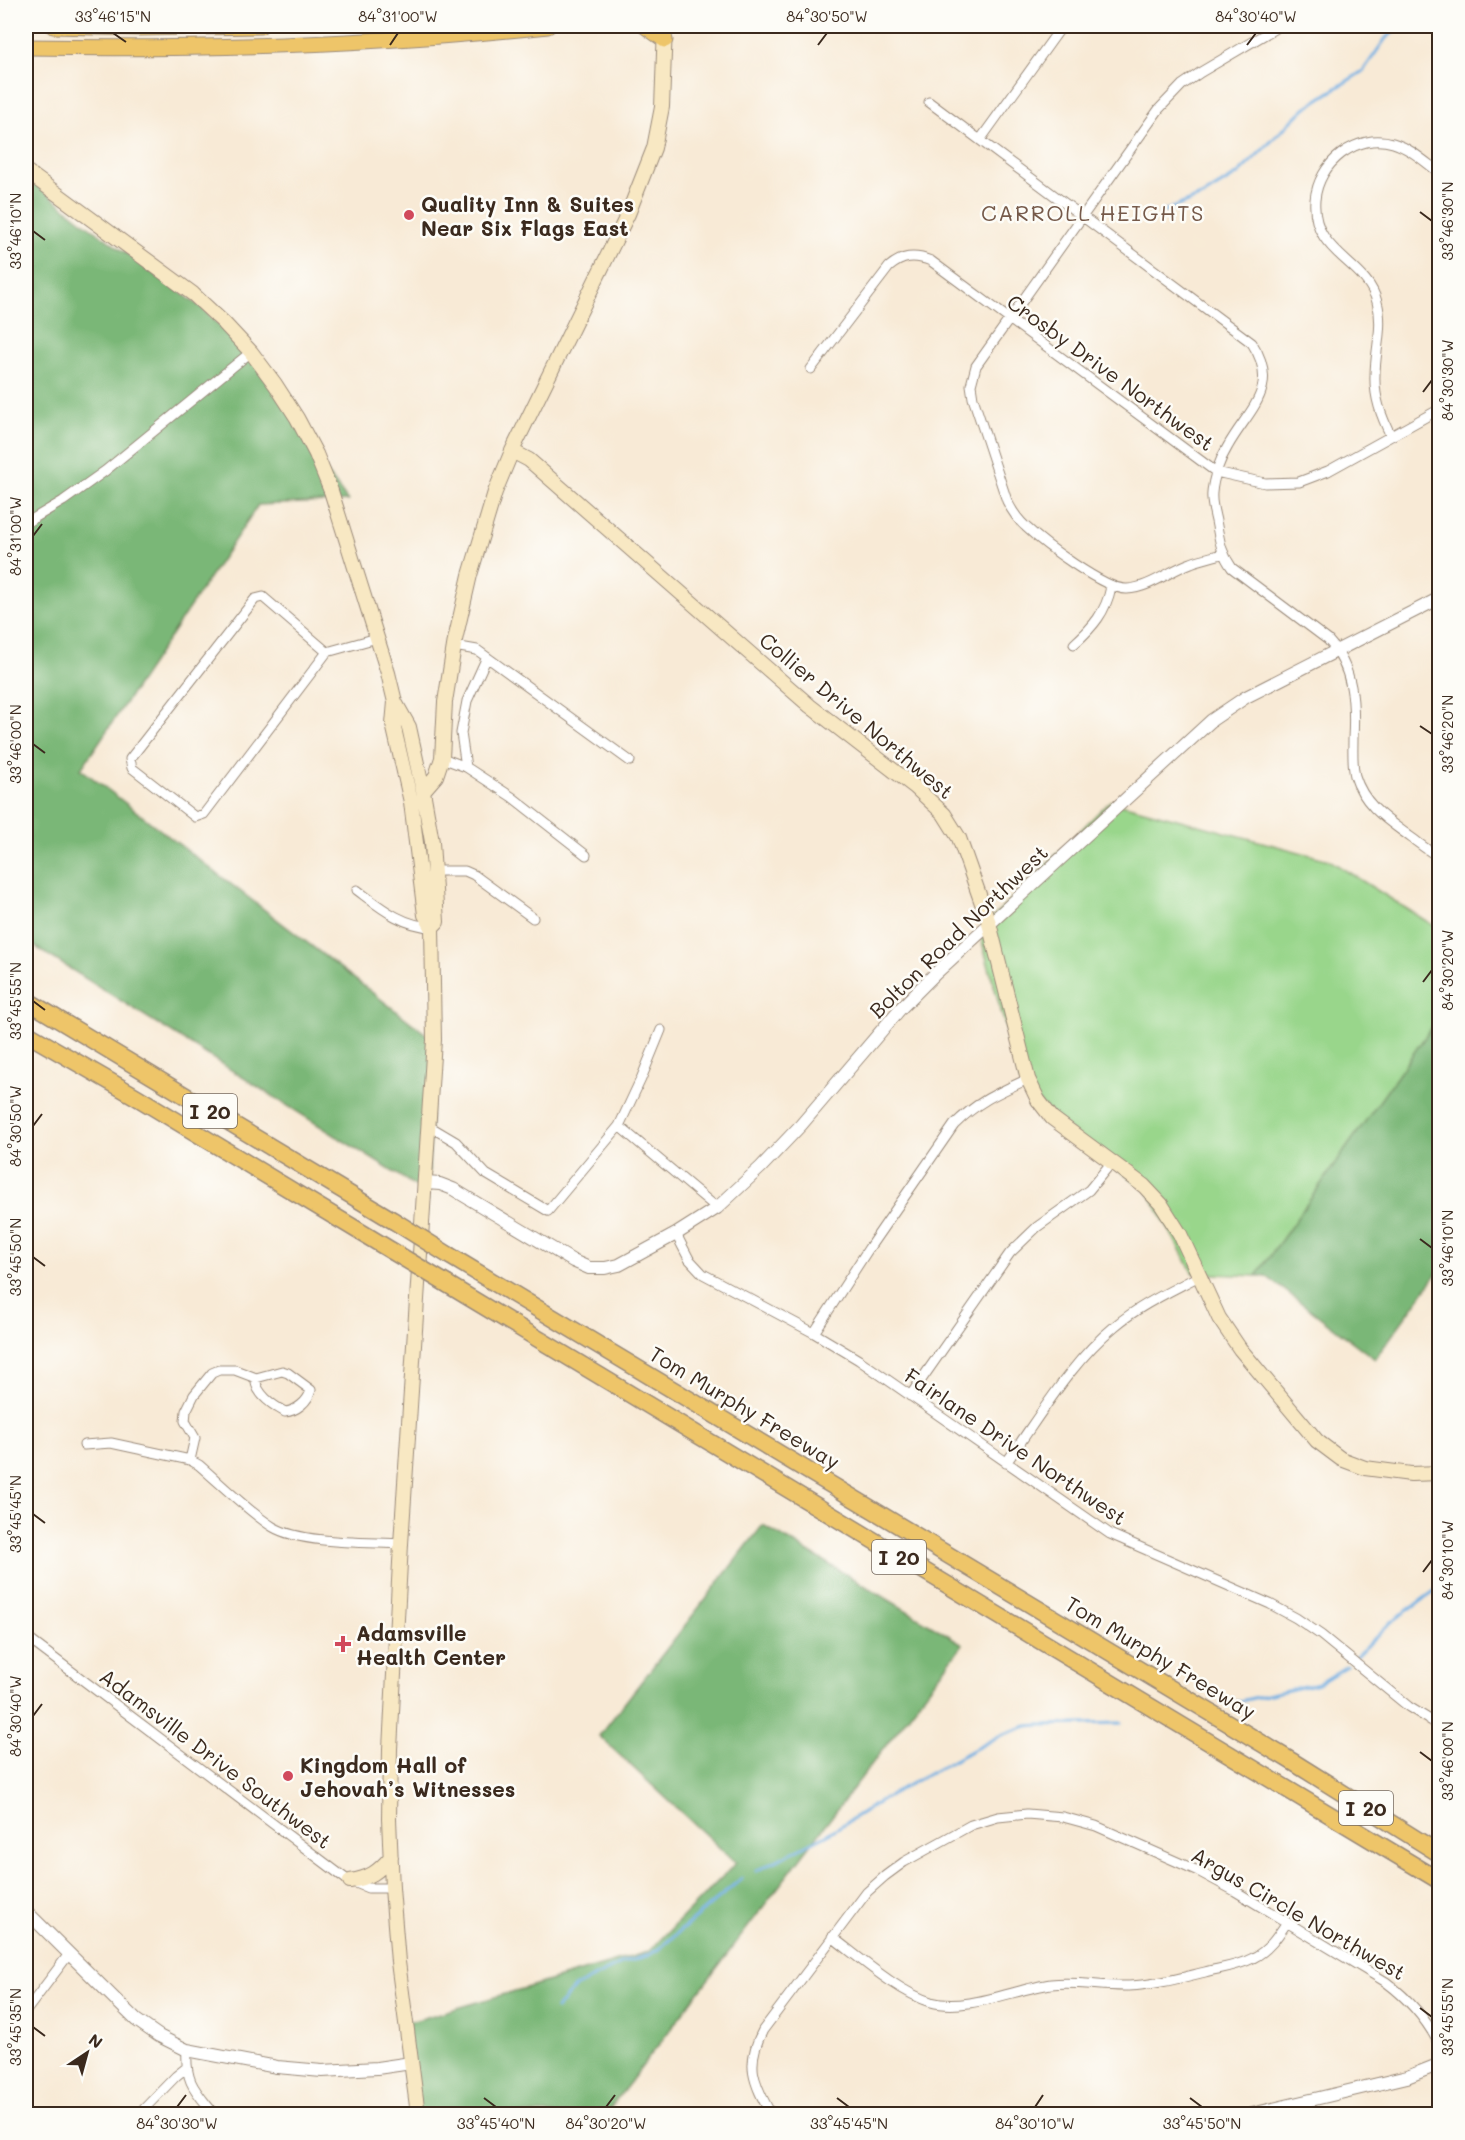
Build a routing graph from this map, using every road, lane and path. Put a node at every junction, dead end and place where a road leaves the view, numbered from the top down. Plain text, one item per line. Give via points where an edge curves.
1 (53, 26) edge
2 (260, 26) edge
3 (548, 26) edge
4 (645, 26) edge
5 (1062, 26) edge
6 (1279, 26) edge
7 (665, 33) edge
8 (26, 47) edge
9 (929, 102) dead end
10 (980, 140) junction
11 (26, 171) edge
12 (1440, 173) edge
13 (1083, 216) junction
14 (1009, 319) junction
15 (251, 352) junction
16 (811, 369) dead end
17 (1440, 409) edge
18 (1391, 436) junction
19 (512, 451) junction
20 (1216, 472) junction
21 (26, 523) edge
22 (1222, 554) junction
23 (1111, 587) junction
24 (1440, 598) edge
25 (377, 638) junction
26 (1074, 644) dead end
27 (454, 646) junction
28 (1338, 650) junction
29 (327, 652) junction
30 (487, 657) junction
31 (395, 702) junction
32 (442, 758) junction
33 (630, 761) dead end
34 (466, 766) junction
35 (423, 791) junction
36 (586, 855) dead end
37 (1440, 857) edge
38 (434, 872) junction
39 (357, 890) dead end
40 (533, 918) dead end
41 (989, 923) junction
42 (432, 927) junction
43 (26, 1000) edge
44 (661, 1030) dead end
45 (26, 1033) edge
46 (1028, 1079) junction
47 (429, 1126) junction
48 (619, 1126) junction
49 (1112, 1162) junction
50 (426, 1183) junction
51 (717, 1208) junction
52 (676, 1234) junction
53 (1199, 1276) junction
54 (814, 1333) junction
55 (256, 1378) junction
56 (910, 1395) junction
57 (84, 1445) dead end
58 (190, 1460) junction
59 (1006, 1463) junction
60 (1440, 1473) edge
61 (401, 1544) junction
62 (26, 1636) edge
63 (1440, 1726) edge
64 (1293, 1762) junction
65 (1440, 1841) edge
66 (1440, 1854) edge
67 (391, 1857) junction
68 (350, 1881) junction
69 (1440, 1881) edge
70 (392, 1888) junction
71 (26, 1911) edge
72 (1287, 1922) junction
73 (832, 1937) junction
74 (69, 1954) junction
75 (26, 2010) edge
76 (1440, 2046) edge
77 (187, 2050) junction
78 (411, 2063) junction
79 (1440, 2064) edge
80 (186, 2068) junction
81 (139, 2115) edge
82 (214, 2115) edge
83 (418, 2115) edge
84 (771, 2115) edge
85 (1252, 2115) edge

1 - 2 main road
3 - 8 main road via 239,48
4 - 7 main road
5 - 10 street
6 - 13 street via 1182,85 1159,109
7 - 19 main road via 662,107 654,148 628,214
9 - 10 street
10 - 13 street
11 - 15 main road via 193,294
12 - 18 street via 1406,148 1380,141 1362,143 1343,152 1326,170 1315,199 1322,234 1366,281 1377,302 1380,322 1375,391 1380,415
13 - 14 street
13 - 20 street via 1243,335 1258,353 1264,374 1261,395
14 - 16 street, Crosby Drive Northwest via 931,261 908,256 889,267
14 - 20 street, Crosby Drive Northwest
14 - 23 street via 976,366 971,385 1006,501 1026,528
15 - 21 street via 105,471
15 - 25 main road via 316,453
17 - 18 street, Crosby Drive Northwest
18 - 20 street, Crosby Drive Northwest via 1328,471 1299,482 1265,483
19 - 27 main road via 482,532
19 - 41 main road, Collier Drive Northwest via 529,460 810,706 944,814 958,838
20 - 22 street via 1211,495
22 - 23 street via 1190,563 1140,587
22 - 28 street via 1232,568
23 - 26 street via 1101,615
24 - 28 street, Bolton Road Northwest
25 - 29 street
25 - 31 main road
27 - 30 street via 477,650
27 - 32 main road
28 - 37 street via 1353,696 1353,760 1364,796 1377,812
28 - 41 street, Bolton Road Northwest via 1246,697 1212,720
29 - 29 street via 204,814 195,817 132,768 130,759 255,599 262,597 272,604
30 - 33 street
30 - 34 street via 467,701 461,733
31 - 35 main road via 409,727
31 - 42 main road via 393,724 411,802 424,915
32 - 34 street
32 - 35 main road via 436,776
34 - 36 street
35 - 38 main road
38 - 40 street via 465,870
38 - 42 main road via 436,922
39 - 42 street via 407,923
41 - 46 main road, Collier Drive Northwest
41 - 51 street, Bolton Road Northwest via 900,1009 801,1125
42 - 47 main road via 434,1040
43 - 64 highway, Tom Murphy Freeway / I 20, bridge
44 - 48 street
45 - 69 highway, I 20, bridge
46 - 49 main road, Collier Drive Northwest via 1052,1118
46 - 54 street via 984,1099 954,1125
47 - 48 street via 456,1142 486,1173 548,1211
47 - 50 main road
48 - 51 street
49 - 53 main road, Collier Drive Northwest via 1161,1204
49 - 56 street via 1089,1190 1037,1227 1010,1253
50 - 52 street, Bolton Road Northwest via 453,1189 573,1262 590,1268 620,1265
50 - 61 main road
51 - 52 street, Bolton Road Northwest
52 - 54 street, Fairlane Drive Northwest via 689,1259 704,1274
53 - 59 street via 1139,1309 1097,1342 1067,1376
53 - 60 main road, Collier Drive Northwest via 1219,1318 1240,1349 1329,1452 1365,1468
54 - 56 street, Fairlane Drive Northwest
55 - 55 street via 288,1373 311,1390 309,1397 291,1412 285,1412 269,1401
55 - 58 street via 235,1370 219,1370 194,1395 185,1421 195,1438
56 - 59 street, Fairlane Drive Northwest
57 - 58 street via 111,1443
58 - 61 street via 266,1522 286,1533
59 - 63 street, Fairlane Drive Northwest via 1110,1534 1296,1618 1409,1707
61 - 67 main road via 390,1749
62 - 68 street, Adamsville Drive Southwest
64 - 65 highway
64 - 66 highway, Tom Murphy Freeway / I 20
67 - 68 main road via 380,1870
67 - 70 main road
68 - 70 street, Adamsville Drive Southwest via 368,1888
70 - 78 main road
71 - 74 street
72 - 73 street via 1266,1950 1237,1964 1151,1985 1054,1984 955,2004 910,1994
72 - 73 street, Argus Circle Northwest via 1198,1871 1096,1826 1063,1817 1027,1814 971,1825 904,1862 867,1892
72 - 76 street, Argus Circle Northwest via 1404,1995 1427,2021
73 - 84 street, Argus Circle Northwest via 756,2043 752,2073
74 - 75 street
74 - 77 street via 136,2020
77 - 78 street via 322,2071
77 - 80 street
78 - 83 main road
79 - 85 street
80 - 81 street
80 - 82 street via 189,2081

